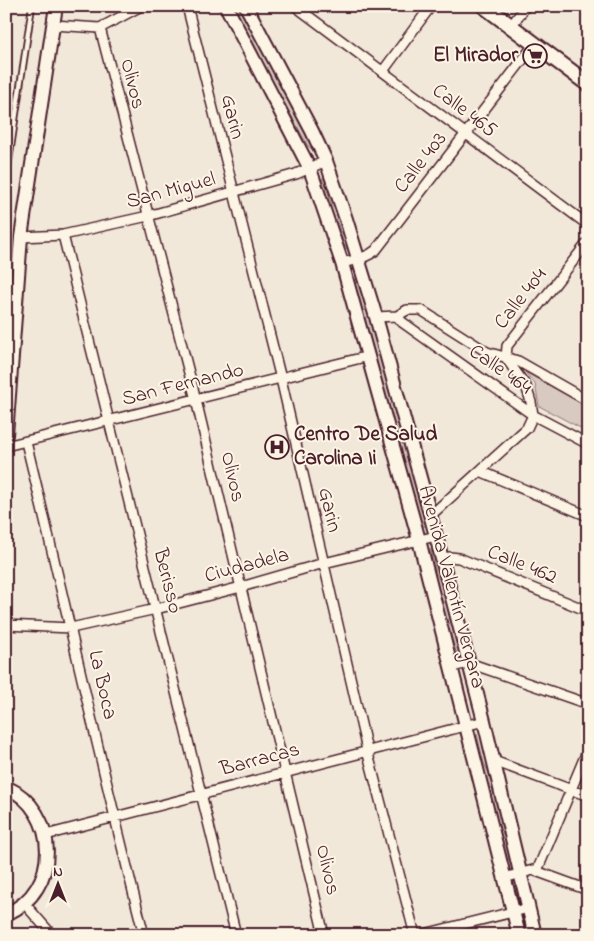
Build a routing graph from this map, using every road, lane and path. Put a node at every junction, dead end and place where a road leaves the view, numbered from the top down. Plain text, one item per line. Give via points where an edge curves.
1 (32, 6) edge
2 (56, 6) edge
3 (141, 6) edge
4 (187, 6) edge
5 (226, 6) edge
6 (246, 6) edge
7 (295, 6) edge
8 (430, 6) edge
9 (484, 6) edge
10 (526, 6) edge
11 (53, 25) junction
12 (511, 26) junction
13 (100, 28) junction
14 (534, 45) junction
15 (384, 71) junction
16 (588, 84) edge
17 (466, 134) junction
18 (326, 161) junction
19 (310, 169) junction
20 (6, 181) edge
21 (233, 192) junction
22 (148, 216) junction
23 (588, 225) edge
24 (63, 235) junction
25 (21, 237) junction
26 (588, 242) edge
27 (358, 260) junction
28 (342, 263) junction
29 (397, 316) junction
30 (376, 317) junction
31 (369, 356) junction
32 (506, 358) junction
33 (281, 379) junction
34 (196, 400) junction
35 (588, 401) edge
36 (532, 415) junction
37 (109, 421) junction
38 (6, 436) edge
39 (26, 442) junction
40 (588, 444) edge
41 (6, 446) edge
42 (480, 471) junction
43 (430, 516) junction
44 (588, 516) edge
45 (436, 536) junction
46 (419, 540) junction
47 (441, 558) junction
48 (324, 563) junction
49 (241, 587) junction
50 (156, 609) junction
51 (588, 611) edge
52 (6, 625) edge
53 (71, 628) junction
54 (469, 663) junction
55 (451, 667) junction
56 (588, 704) edge
57 (484, 721) junction
58 (466, 725) junction
59 (588, 749) edge
60 (368, 750) junction
61 (494, 761) junction
62 (286, 772) junction
63 (6, 786) edge
64 (571, 789) junction
65 (201, 794) junction
66 (588, 796) edge
67 (114, 817) junction
68 (46, 835) junction
69 (537, 871) junction
70 (520, 874) junction
71 (504, 878) junction
72 (588, 890) edge
73 (24, 903) junction
74 (529, 908) junction
75 (514, 913) junction
76 (6, 914) edge
77 (52, 935) edge
78 (144, 935) edge
79 (236, 935) edge
80 (324, 935) edge
81 (415, 935) edge
82 (420, 935) edge
83 (519, 935) edge
84 (536, 935) edge

1 - 20 lane
2 - 11 street
3 - 13 street
4 - 21 street, Garin
5 - 19 street, Avenida Valentín Vergara
6 - 18 street, Avenida Valentín Vergara
7 - 15 street, Calle 465
8 - 15 street
9 - 12 main road
10 - 12 street
11 - 13 street
11 - 25 street
12 - 14 main road
13 - 22 street, Olivos
14 - 16 main road
14 - 17 street, Calle 403
15 - 17 street, Calle 465
17 - 23 street, Calle 465
17 - 27 street, Calle 403 via 376,250
18 - 19 street, San Miguel
18 - 27 street, Avenida Valentín Vergara
19 - 21 street, San Miguel
19 - 28 street, Avenida Valentín Vergara
21 - 22 street, San Miguel
21 - 33 street, Garin
22 - 24 street, San Miguel
22 - 34 street, Olivos
24 - 25 street, San Miguel
24 - 37 street, Berisso
25 - 38 street
26 - 32 street, Calle 404 via 507,346
27 - 28 street, Calle 403
27 - 30 street, Avenida Valentín Vergara
28 - 31 street, Avenida Valentín Vergara
29 - 30 street, Calle 464
29 - 32 street, Calle 464 via 407,310 421,310 488,352
29 - 36 street, Calle 464
30 - 43 street, Avenida Valentín Vergara
31 - 33 street, San Fernando
31 - 46 street, Avenida Valentín Vergara
32 - 35 street, Calle 464 via 518,361
32 - 36 street, Calle 404 via 526,386
33 - 34 street, San Fernando
33 - 48 street, Garin
34 - 37 street, San Fernando
34 - 49 street, Olivos
36 - 40 street, Calle 464
36 - 42 street via 527,428
37 - 39 street, San Fernando
37 - 50 street, Berisso
39 - 41 street, San Fernando
39 - 53 street, La Boca
42 - 43 street
42 - 44 street
43 - 45 street, Avenida Valentín Vergara
45 - 46 street, Ciudadela
45 - 47 street, Avenida Valentín Vergara
46 - 48 street, Ciudadela
46 - 55 street, Avenida Valentín Vergara
47 - 51 street, Calle 462 via 459,558
47 - 54 street, Avenida Valentín Vergara
48 - 49 street, Ciudadela
48 - 60 street, Garin
49 - 50 street, Ciudadela
49 - 62 street, Olivos
50 - 53 street, Ciudadela
50 - 65 street, Berisso
52 - 53 street, Ciudadela
53 - 67 street, La Boca
54 - 55 street
54 - 56 street
54 - 57 street, Avenida Valentín Vergara
55 - 58 street, Avenida Valentín Vergara
57 - 58 street, Barracas
57 - 61 street, Avenida Valentín Vergara
58 - 60 street, Barracas
58 - 71 street, Avenida Valentín Vergara
59 - 64 street
60 - 62 street, Barracas
60 - 81 street, Garin
61 - 64 street
61 - 70 street, Avenida Valentín Vergara
62 - 65 street, Barracas
62 - 80 street, Olivos
63 - 68 street via 28,802
64 - 66 street
64 - 69 street
65 - 67 street, Barracas
65 - 79 street, Berisso
67 - 68 street, Barracas
67 - 78 street, La Boca
68 - 73 street via 46,865 34,892
69 - 70 street via 528,870
69 - 72 street
70 - 71 street
70 - 74 street, Avenida Valentín Vergara
71 - 75 street, Avenida Valentín Vergara
73 - 76 street
73 - 77 street
74 - 75 street
74 - 84 street, Avenida Valentín Vergara
75 - 82 street
75 - 83 street, Avenida Valentín Vergara

